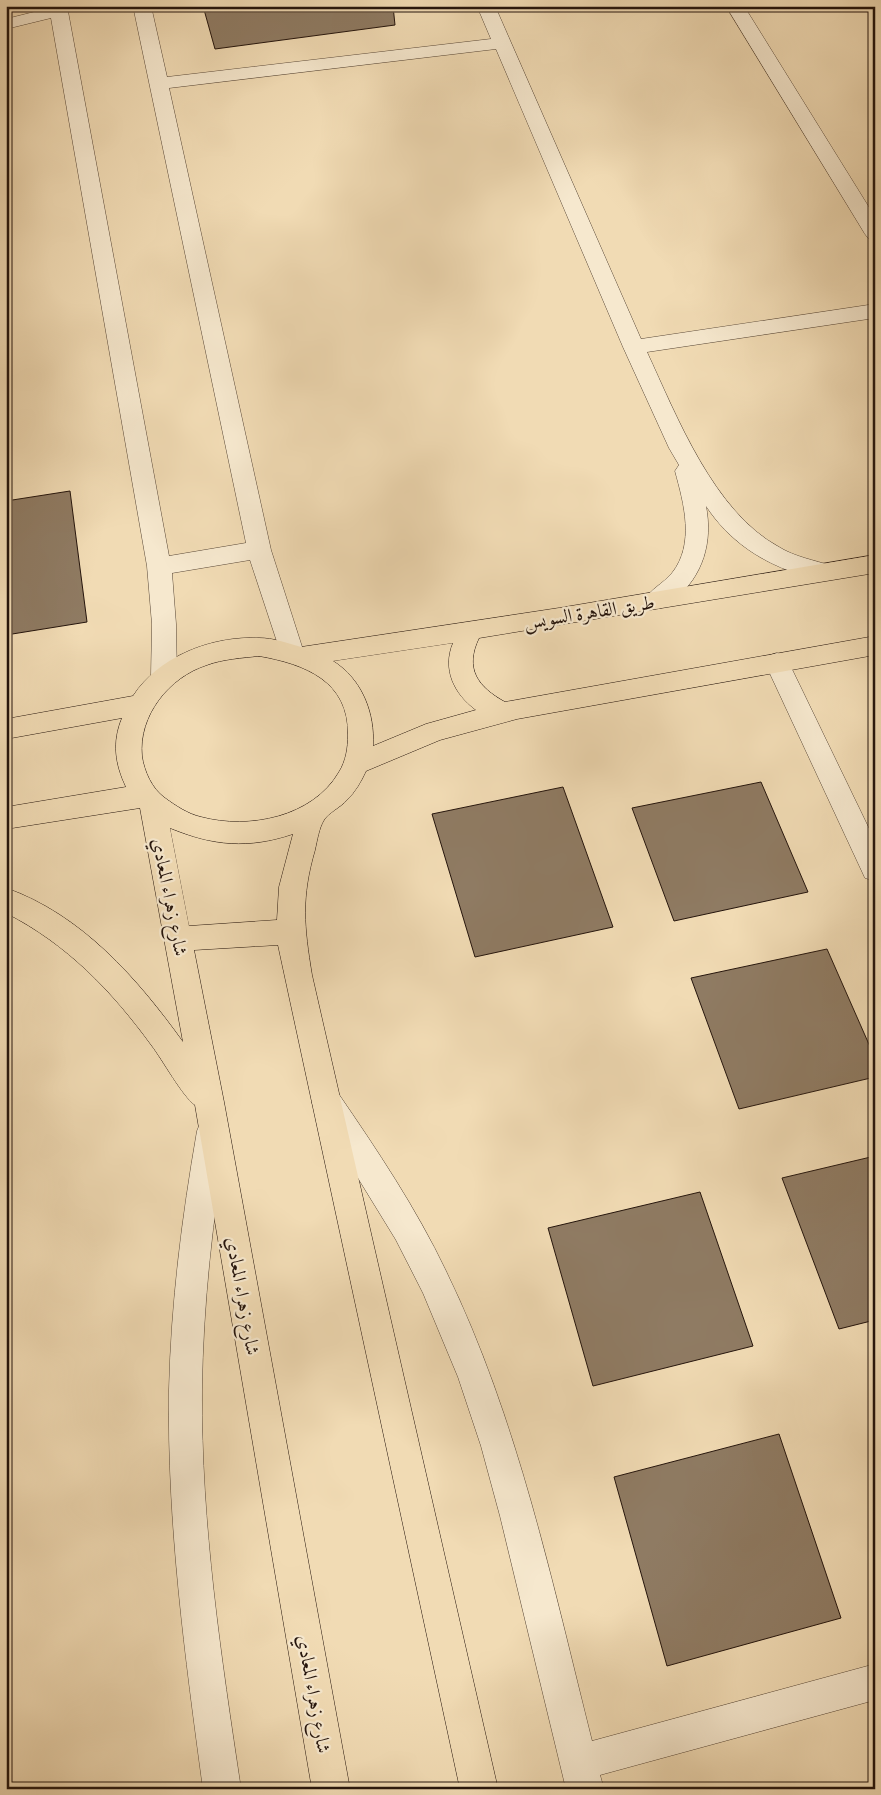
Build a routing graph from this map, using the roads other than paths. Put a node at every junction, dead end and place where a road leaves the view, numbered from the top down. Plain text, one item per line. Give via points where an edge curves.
1 (142, 6) edge
2 (486, 6) edge
3 (735, 6) edge
4 (59, 9) edge
5 (6, 24) edge
6 (502, 43) junction
7 (158, 84) junction
8 (875, 234) edge
9 (875, 311) edge
10 (634, 347) junction
11 (680, 448) junction
12 (259, 550) junction
13 (875, 564) edge
14 (159, 566) junction
15 (824, 572) junction
16 (656, 601) junction
17 (471, 631) junction
18 (875, 645) edge
19 (298, 655) junction
20 (777, 662) junction
21 (164, 678) junction
22 (140, 705) junction
23 (502, 712) junction
24 (6, 729) edge
25 (356, 764) junction
26 (148, 799) junction
27 (313, 813) junction
28 (6, 818) edge
29 (875, 870) edge
30 (6, 900) edge
31 (291, 932) junction
32 (178, 939) junction
33 (326, 1101) junction
34 (211, 1113) junction
35 (875, 1682) edge
36 (582, 1776) edge
37 (222, 1789) edge
38 (331, 1789) edge
39 (479, 1789) edge

1 - 7 street
2 - 6 street
3 - 8 street
4 - 5 street
4 - 14 street
6 - 7 street
6 - 10 street
7 - 12 street
9 - 10 street
10 - 11 street
11 - 15 street via 737,529 782,559
11 - 16 street via 696,505 697,544 680,580
12 - 14 street
12 - 19 street
13 - 15 main road, طريق القاهرة السويس
14 - 21 street
15 - 16 main road, طريق القاهرة السويس
16 - 17 main road, طريق القاهرة السويس
17 - 19 main road, طريق القاهرة السويس
17 - 23 main road via 460,653 462,677 477,698
18 - 20 main road
19 - 21 main road via 259,647 225,650 192,660
19 - 25 main road via 328,670 347,689 359,713 362,738
20 - 23 main road
20 - 29 street
21 - 22 main road
22 - 24 main road
22 - 26 main road via 130,727 127,750 132,774
23 - 25 main road via 435,731
25 - 27 main road via 340,791
26 - 27 main road via 178,821 210,832 245,834 281,827
26 - 28 main road
26 - 32 main road, شارع زهراء المعادي
27 - 31 main road via 299,851 292,891
30 - 34 main road via 72,938 116,977 153,1023
31 - 32 main road
31 - 33 main road
32 - 34 main road, شارع زهراء المعادي
33 - 36 street via 370,1163 410,1233 448,1309 480,1392 510,1482
33 - 39 main road
34 - 37 street via 190,1286 186,1375 187,1469 193,1569
34 - 38 main road, شارع زهراء المعادي
35 - 36 street

